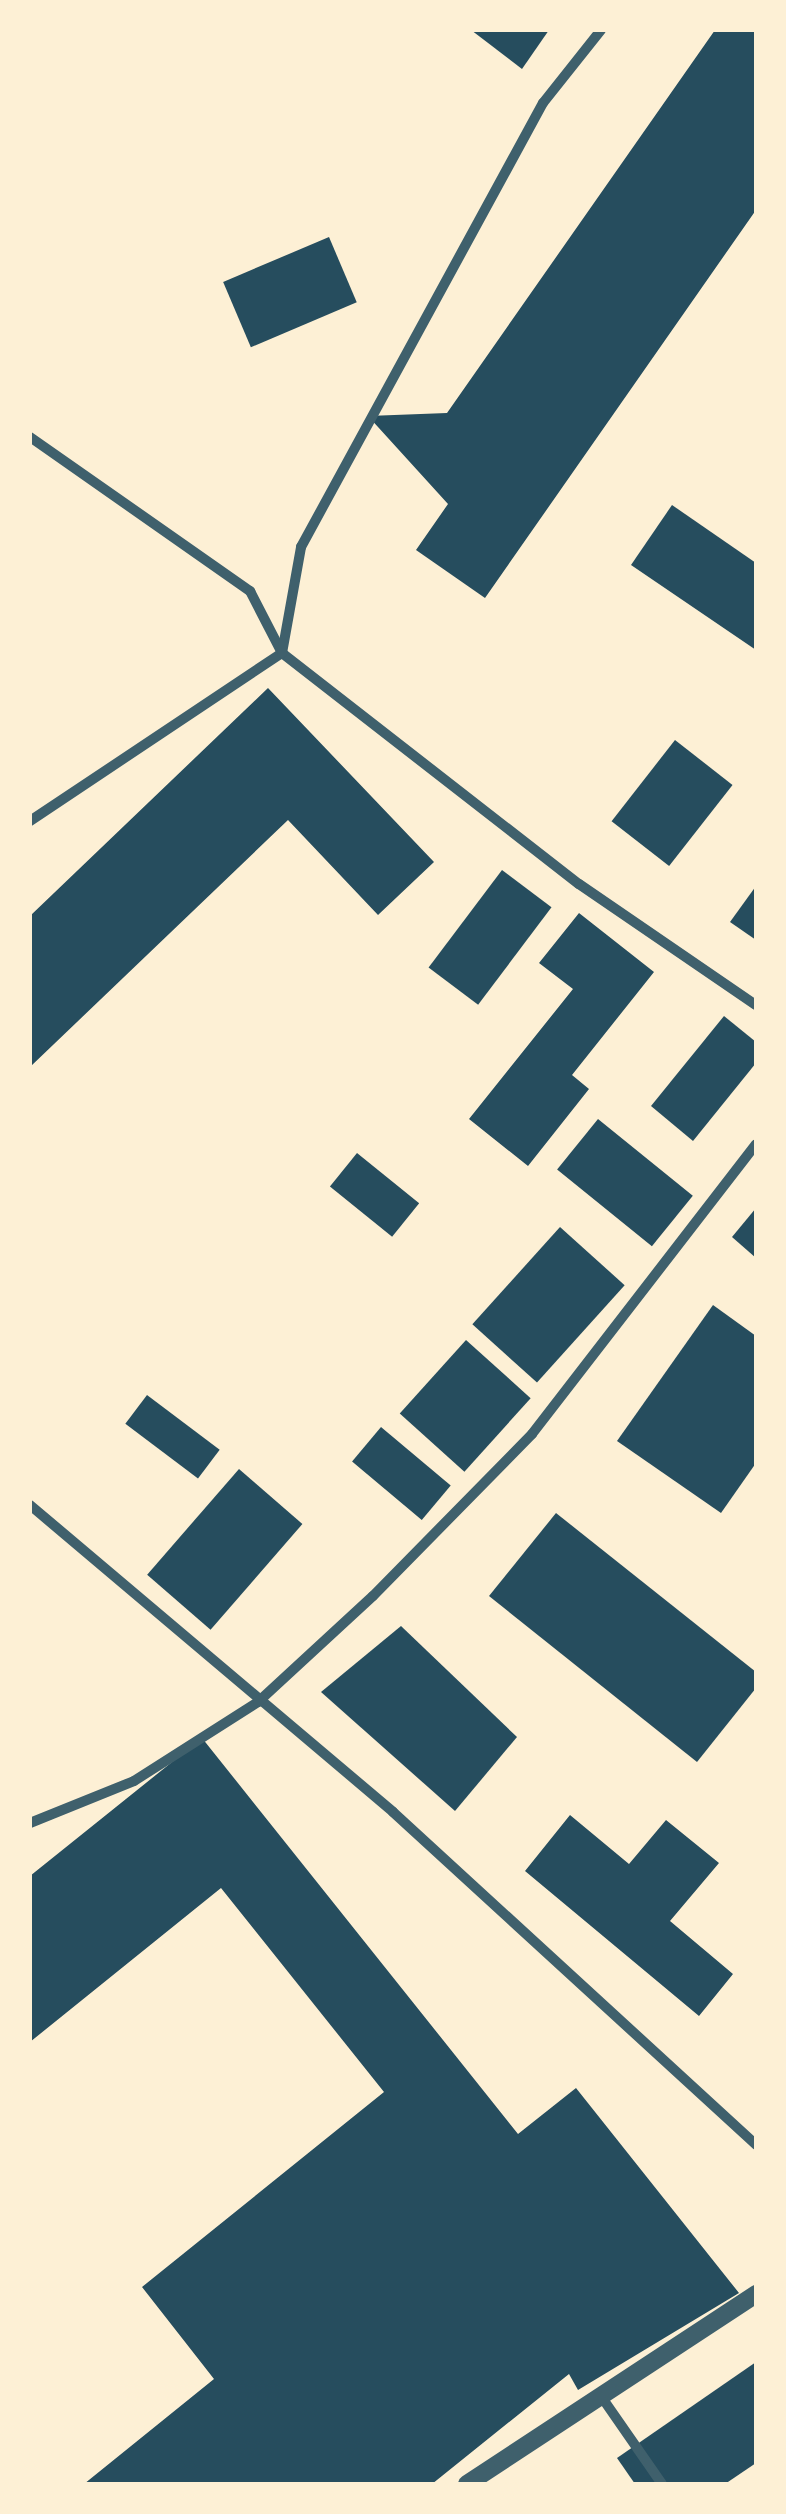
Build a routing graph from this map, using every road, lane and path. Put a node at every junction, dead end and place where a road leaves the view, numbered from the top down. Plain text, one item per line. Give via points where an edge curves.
1 (601, 30) edge
2 (30, 437) edge
3 (282, 653) junction
4 (30, 821) edge
5 (756, 1005) edge
6 (756, 1144) edge
7 (30, 1505) edge
8 (258, 1702) junction
9 (30, 1824) edge
10 (756, 2144) edge
11 (756, 2294) edge
12 (602, 2399) junction
13 (467, 2484) edge
14 (662, 2484) edge

1 - 3 street via 543,102 301,547
2 - 3 street via 250,591
3 - 4 street
3 - 5 street via 579,884
6 - 8 street via 532,1434
7 - 8 street
8 - 9 street via 134,1781
8 - 10 street via 393,1812
11 - 12 street
12 - 13 street
12 - 14 street

